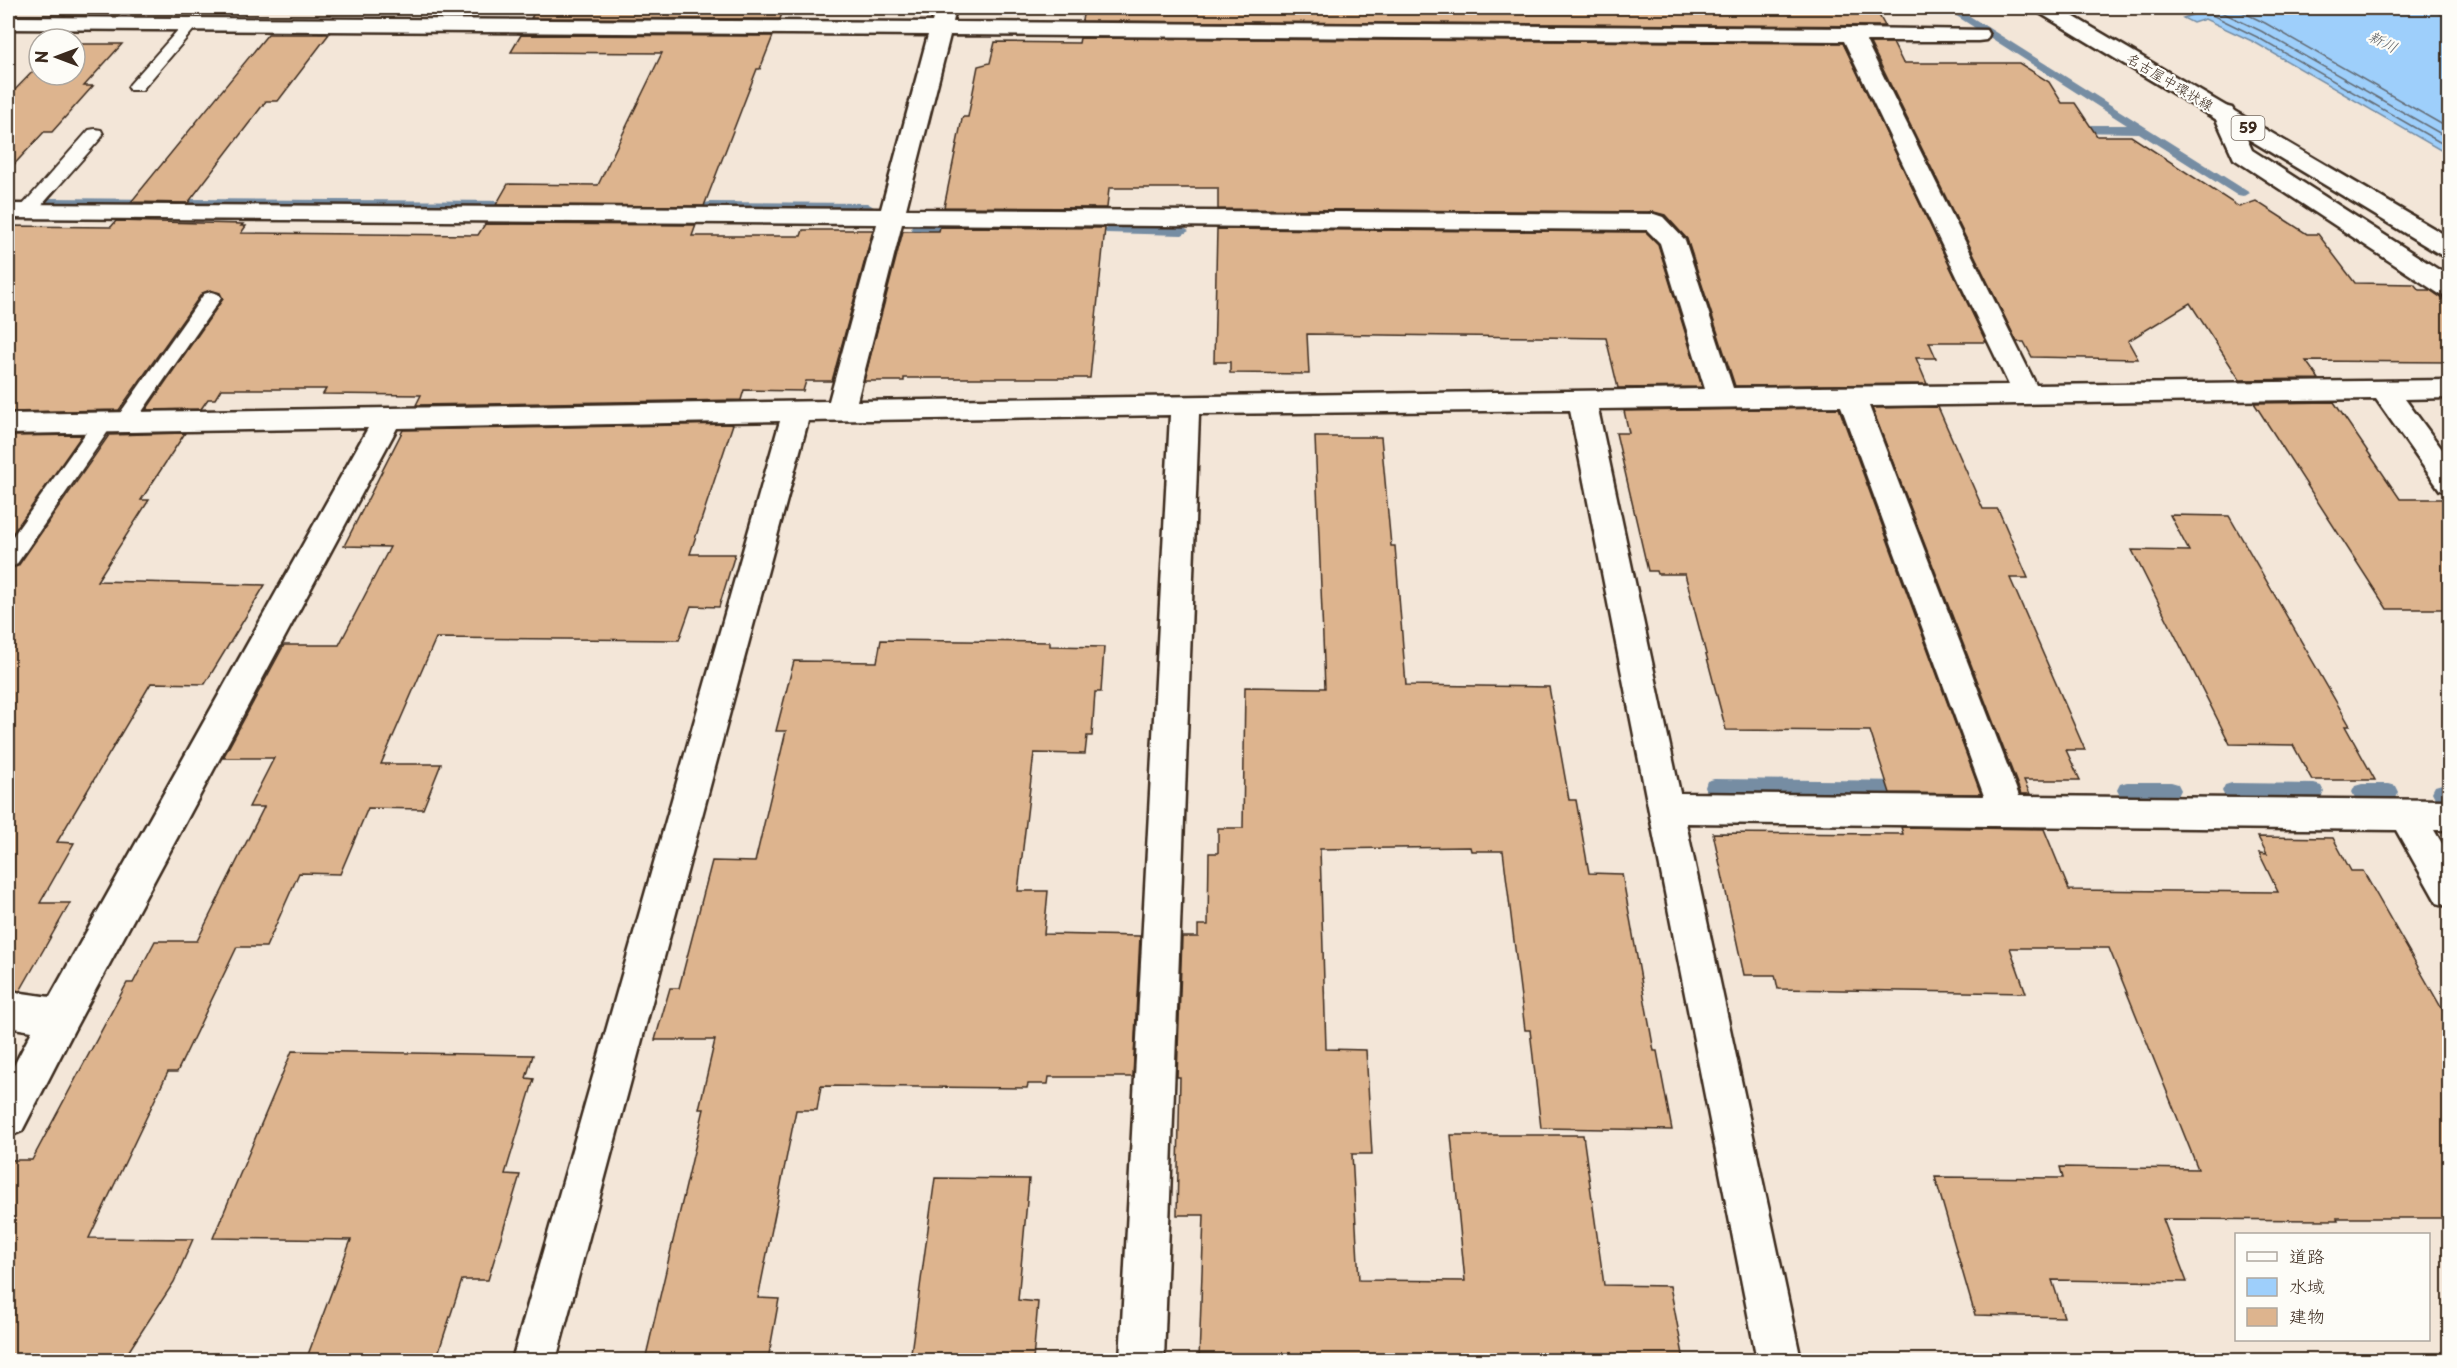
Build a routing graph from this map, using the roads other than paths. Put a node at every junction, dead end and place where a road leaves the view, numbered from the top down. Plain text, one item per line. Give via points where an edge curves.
1 (2045, 8) edge
2 (646, 17) edge
3 (943, 18) edge
4 (8, 23) edge
5 (191, 24) junction
6 (1852, 34) junction
7 (1978, 35) dead end
8 (136, 87) dead end
9 (2224, 113) junction
10 (95, 134) dead end
11 (17, 211) edge
12 (892, 217) junction
13 (2450, 249) edge
14 (2450, 289) edge
15 (211, 298) dead end
16 (2383, 389) junction
17 (2450, 389) edge
18 (2027, 394) junction
19 (1851, 396) junction
20 (1722, 398) junction
21 (1582, 401) junction
22 (1185, 405) junction
23 (841, 410) junction
24 (797, 411) junction
25 (388, 417) junction
26 (115, 422) junction
27 (8, 424) edge
28 (2450, 482) edge
29 (8, 559) edge
30 (1666, 808) junction
31 (2007, 811) junction
32 (2406, 814) junction
33 (2450, 815) edge
34 (2450, 891) edge
35 (8, 1009) edge
36 (60, 1017) junction
37 (8, 1117) edge
38 (534, 1360) edge
39 (1142, 1360) edge
40 (1779, 1360) edge

1 - 9 street, 名古屋中環状線 / 59
2 - 3 street
2 - 5 street
3 - 6 street
3 - 12 street
4 - 5 street
5 - 8 lane
6 - 7 street
6 - 18 street
9 - 13 street, 名古屋中環状線 / 59
9 - 14 street via 2242,154
10 - 11 lane
11 - 12 street
12 - 20 street via 1654,222 1672,240
12 - 23 street
15 - 26 lane
16 - 17 street
16 - 18 street
16 - 28 street
18 - 19 street
19 - 20 street
19 - 31 street
20 - 21 street
21 - 22 street
21 - 30 street
22 - 23 street
22 - 39 street
23 - 24 street
24 - 25 street
24 - 38 street
25 - 26 street
25 - 36 street
26 - 27 street
26 - 29 lane
30 - 31 street
30 - 40 street
31 - 32 street
32 - 33 street
32 - 34 street
35 - 36 street
36 - 37 street

